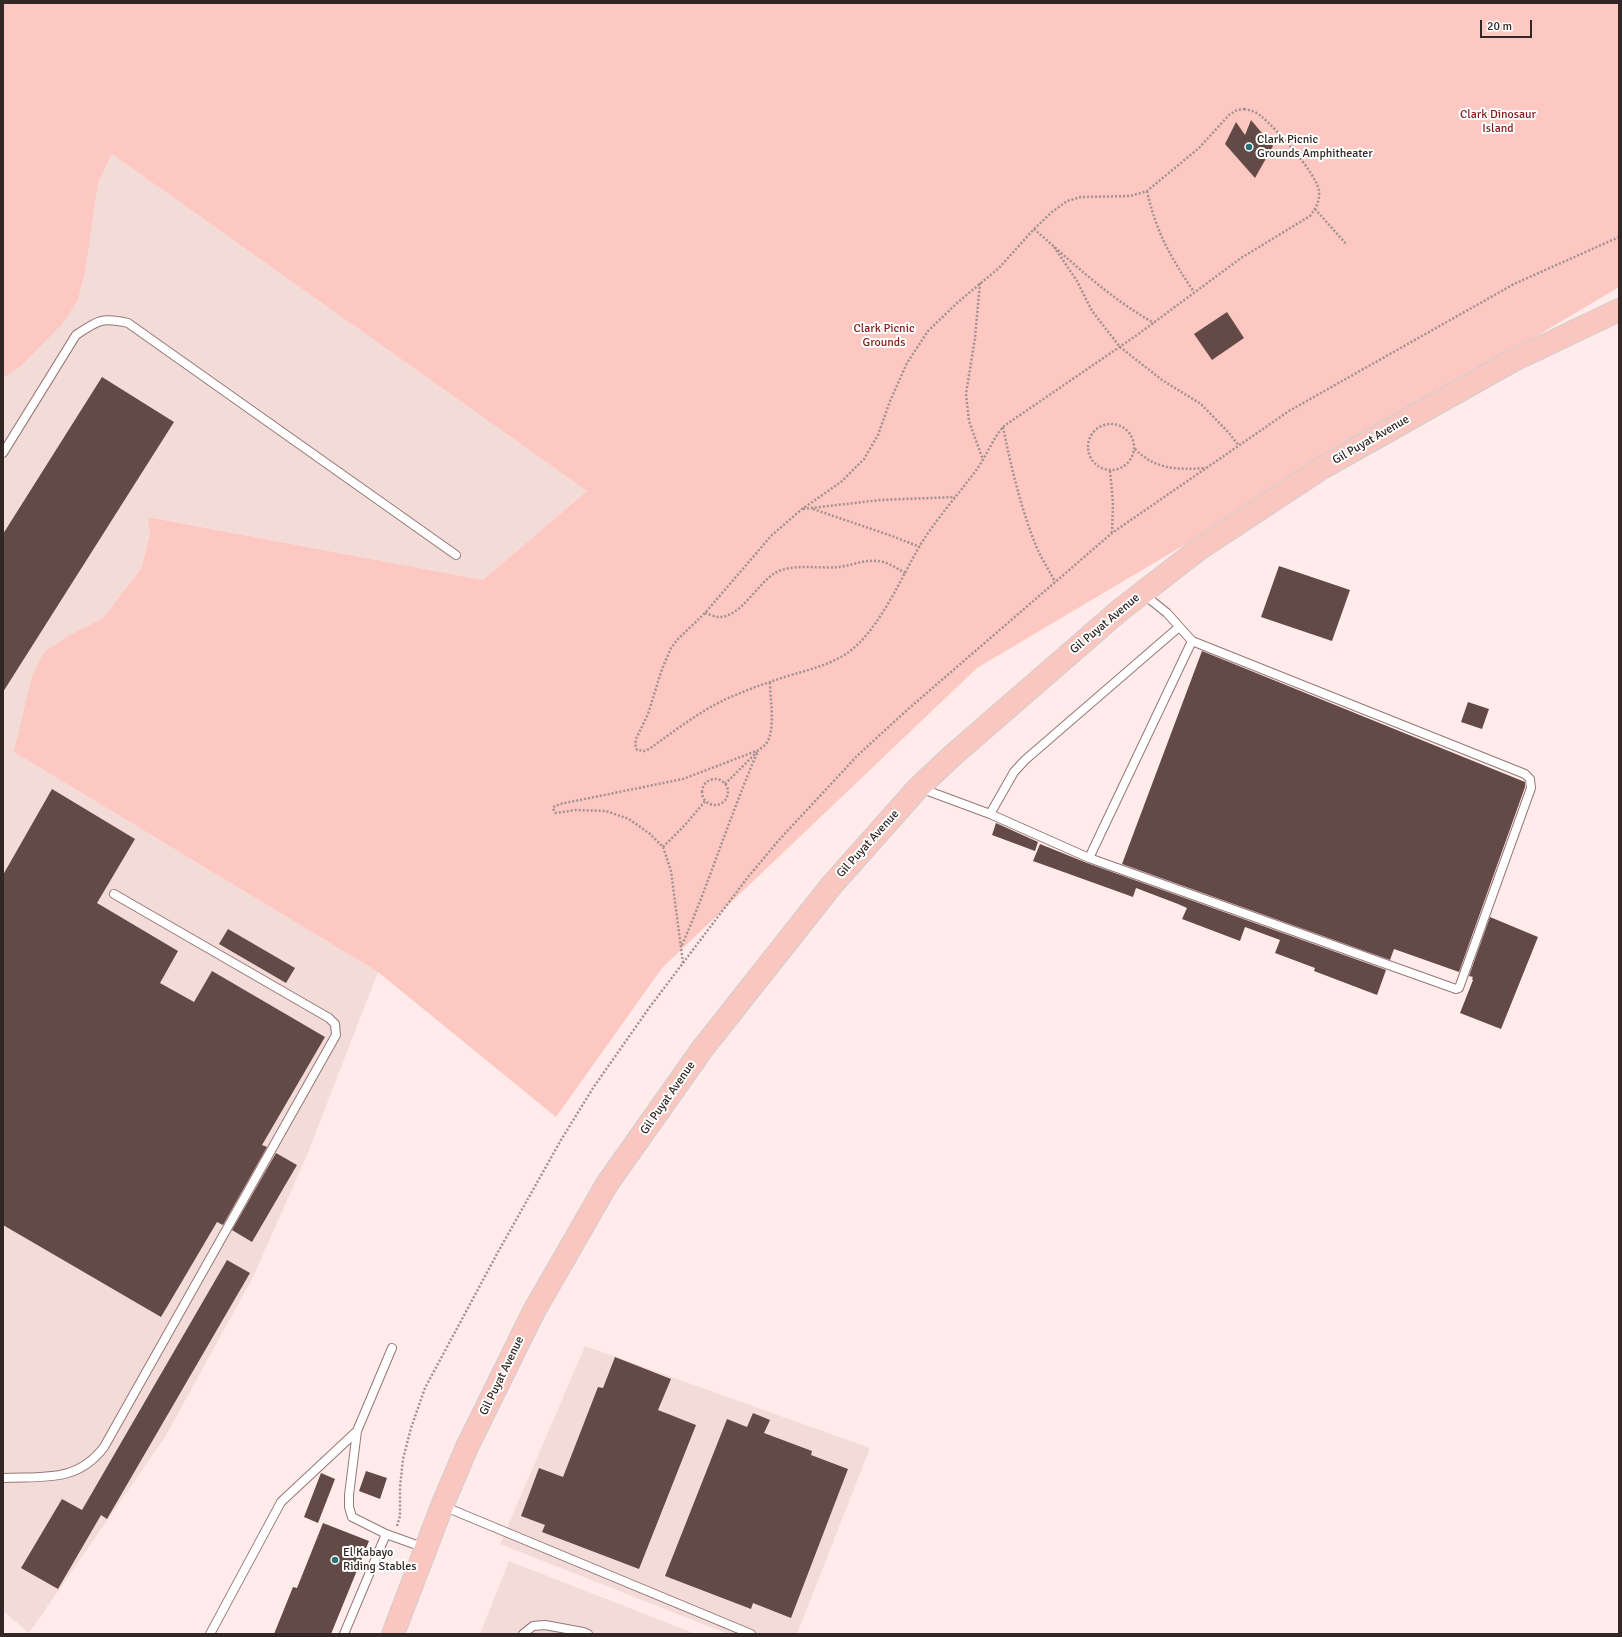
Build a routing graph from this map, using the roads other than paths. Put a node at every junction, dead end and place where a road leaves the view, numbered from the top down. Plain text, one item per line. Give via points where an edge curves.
1 (1619, 310) edge
2 (3, 453) edge
3 (456, 555) dead end
4 (1142, 593) junction
5 (1179, 627) junction
6 (1192, 641) junction
7 (918, 788) junction
8 (990, 814) junction
9 (1089, 858) junction
10 (114, 894) dead end
11 (392, 1348) dead end
12 (357, 1431) junction
13 (3, 1478) edge
14 (442, 1506) junction
15 (386, 1534) junction
16 (426, 1548) junction
17 (210, 1634) edge
18 (344, 1634) edge
19 (393, 1634) edge
20 (523, 1634) edge
21 (588, 1634) edge
22 (752, 1634) edge

1 - 4 main road, Gil Puyat Avenue via 1512,361 1322,468 1199,549
2 - 3 lane via 76,335 95,322 110,319 128,323
4 - 5 lane via 1167,613
4 - 7 main road, Gil Puyat Avenue
5 - 6 lane
5 - 8 lane via 1025,760 1014,772
6 - 9 lane
6 - 9 lane via 1525,774 1530,779 1530,788 1459,988
7 - 8 lane
7 - 14 main road, Gil Puyat Avenue via 831,886 708,1042 607,1184 534,1311 467,1447
8 - 9 lane
10 - 13 lane via 329,1018 335,1024 336,1035 104,1447 80,1469 68,1474
11 - 12 lane
12 - 15 lane via 349,1507 352,1516
12 - 17 lane via 281,1502
14 - 16 main road, Gil Puyat Avenue
14 - 22 lane
15 - 16 lane
15 - 18 lane
16 - 19 main road, Gil Puyat Avenue
20 - 21 lane via 533,1626 545,1625

